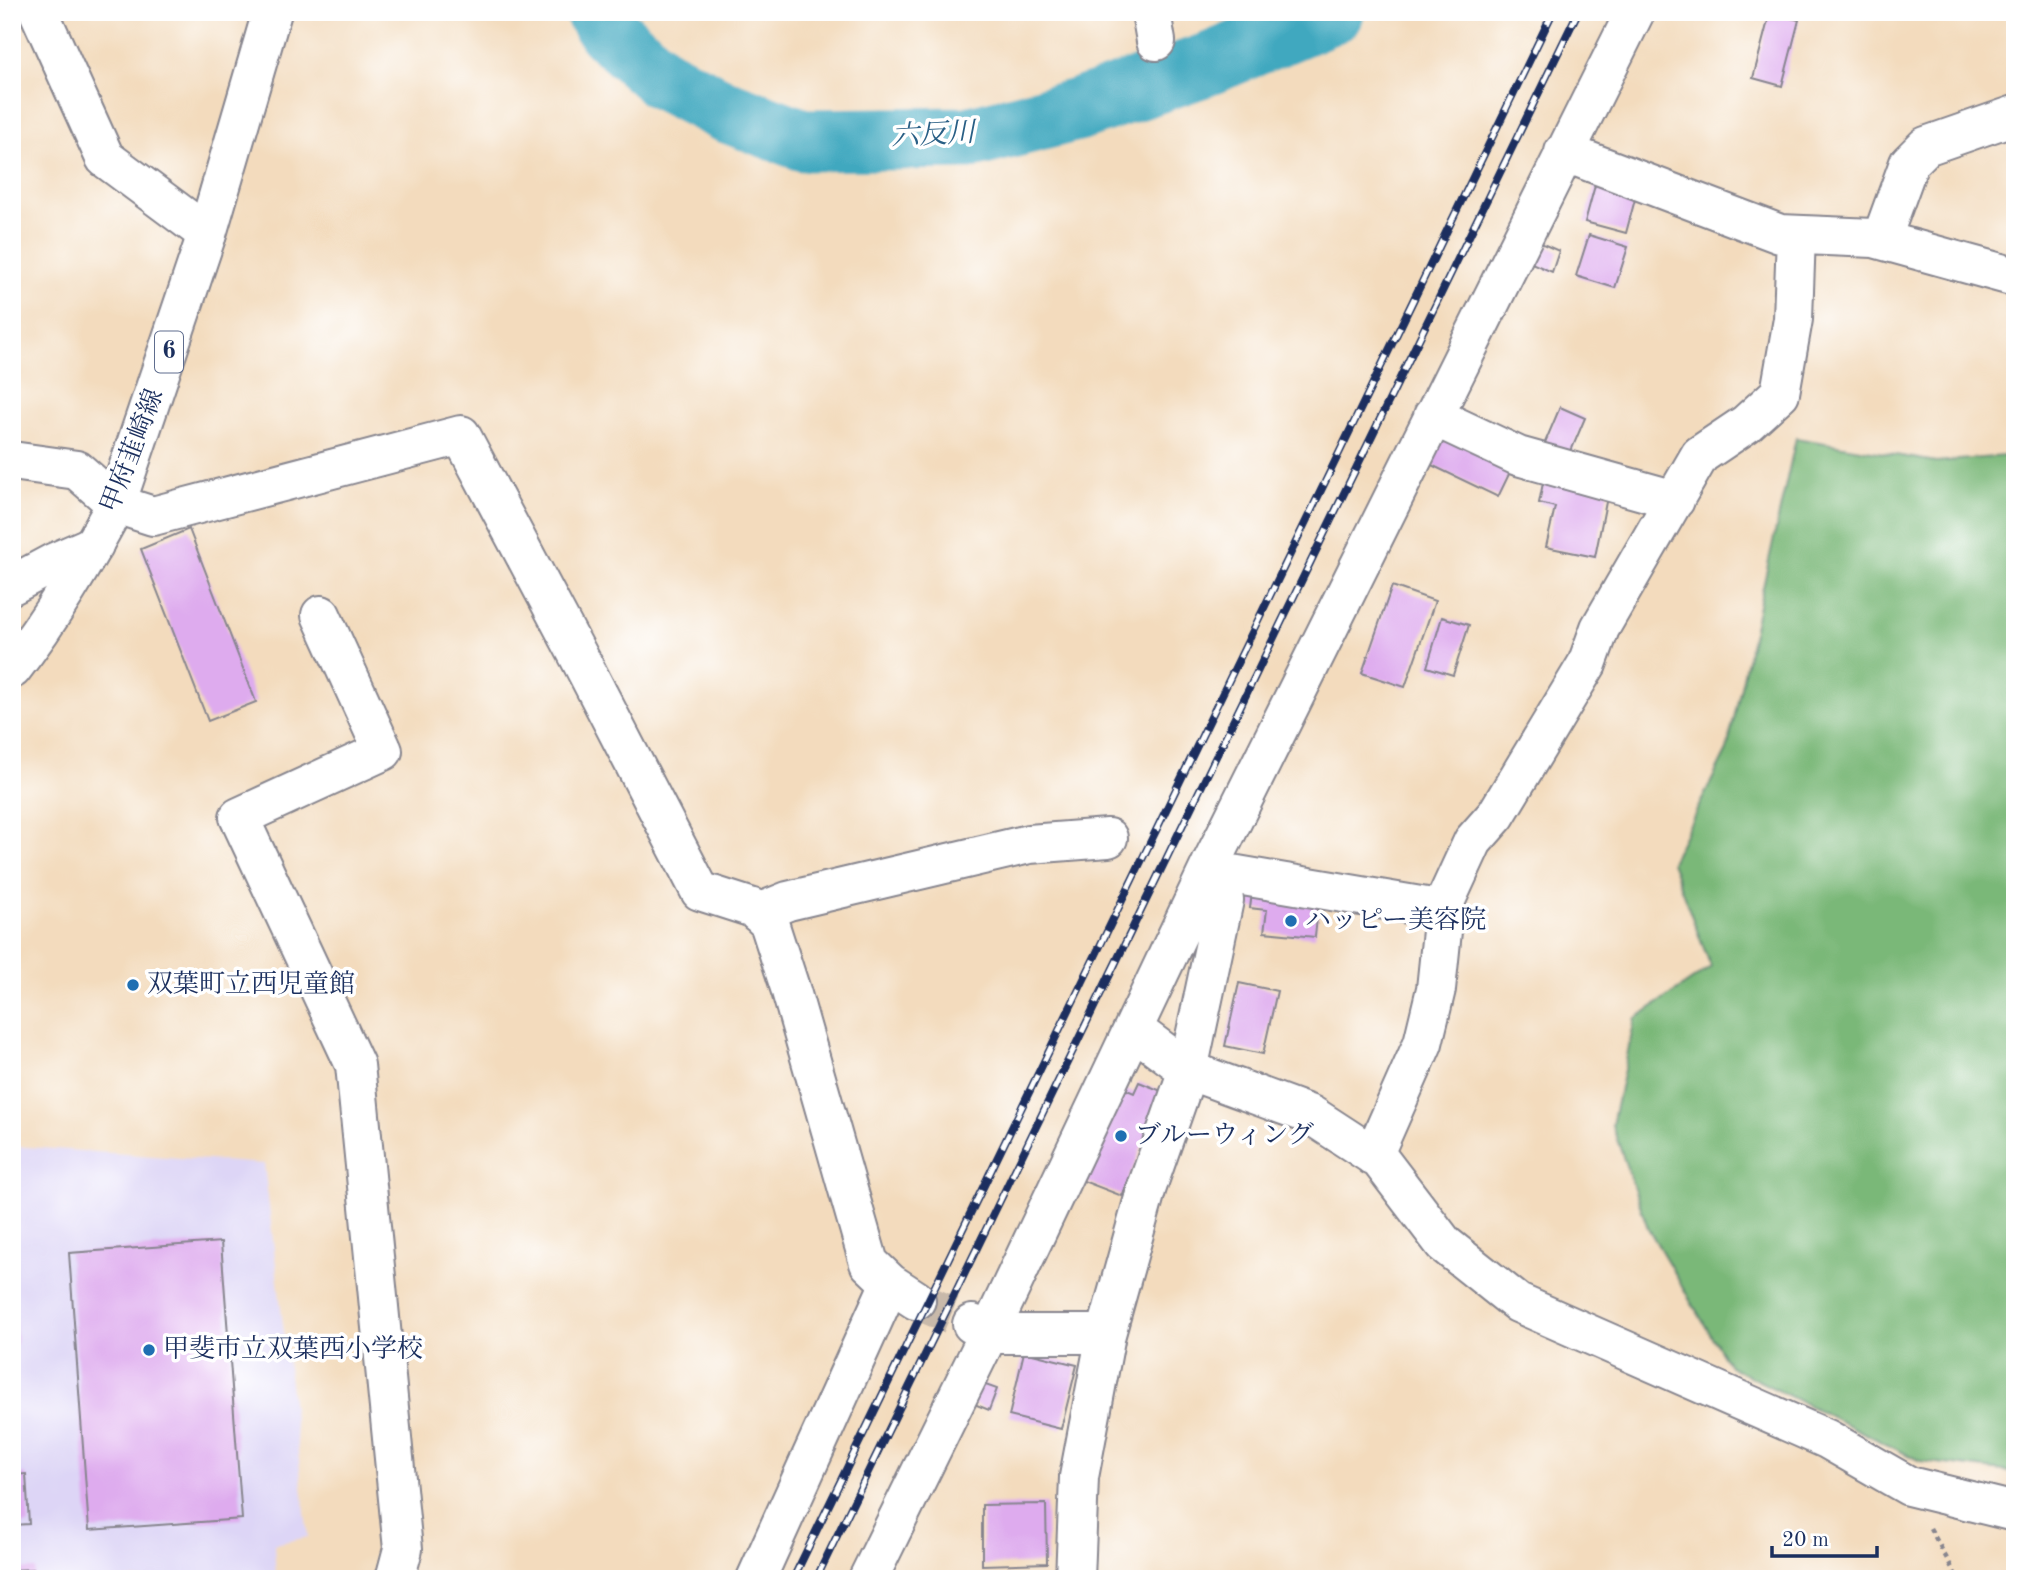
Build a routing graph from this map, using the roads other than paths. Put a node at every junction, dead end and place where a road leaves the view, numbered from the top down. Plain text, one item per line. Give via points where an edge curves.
1 (39, 12) edge
2 (272, 12) edge
3 (1635, 12) edge
4 (2015, 115) edge
5 (1564, 152) junction
6 (207, 234) junction
7 (1796, 235) junction
8 (1881, 240) junction
9 (2015, 277) edge
10 (1433, 416) junction
11 (12, 461) edge
12 (1675, 500) junction
13 (116, 504) junction
14 (94, 545) junction
15 (12, 585) edge
16 (321, 615) dead end
17 (12, 669) edge
18 (1108, 838) dead end
19 (1213, 867) junction
20 (1444, 910) junction
21 (758, 913) junction
22 (1133, 1029) junction
23 (1188, 1070) junction
24 (1373, 1156) junction
25 (981, 1328) junction
26 (1105, 1334) junction
27 (2015, 1512) edge
28 (395, 1579) edge
29 (756, 1579) edge
30 (868, 1579) edge
31 (1075, 1579) edge

1 - 6 street via 105,158
2 - 6 street, 甲府韮崎線 / 6
3 - 5 street
4 - 8 street via 1926,146 1909,163
5 - 7 street via 1780,234
5 - 10 street
6 - 13 street, 甲府韮崎線 / 6
7 - 8 street
7 - 12 street via 1793,319 1780,393 1746,424 1700,455
8 - 9 street
10 - 12 street via 1518,456
10 - 19 street
11 - 13 street via 78,470
12 - 20 street via 1600,628 1587,664 1496,815 1473,841
13 - 14 street, 甲府韮崎線 / 6
13 - 21 street via 153,516 461,435 700,891
14 - 15 street
14 - 17 street, 甲府韮崎線 / 6
16 - 28 street via 383,751 239,817 355,1065 403,1549
18 - 21 street via 1029,844 788,901
19 - 20 street
19 - 22 street
19 - 23 street via 1224,900
20 - 24 street via 1436,989 1423,1043
21 - 29 street via 768,923 791,991 869,1264 903,1291
22 - 23 street
22 - 25 street
23 - 24 street via 1311,1115
23 - 26 street via 1147,1187
24 - 27 street via 1444,1244 1518,1303 1827,1439 1909,1486
25 - 26 street via 998,1334
25 - 30 street
26 - 31 street via 1079,1476

